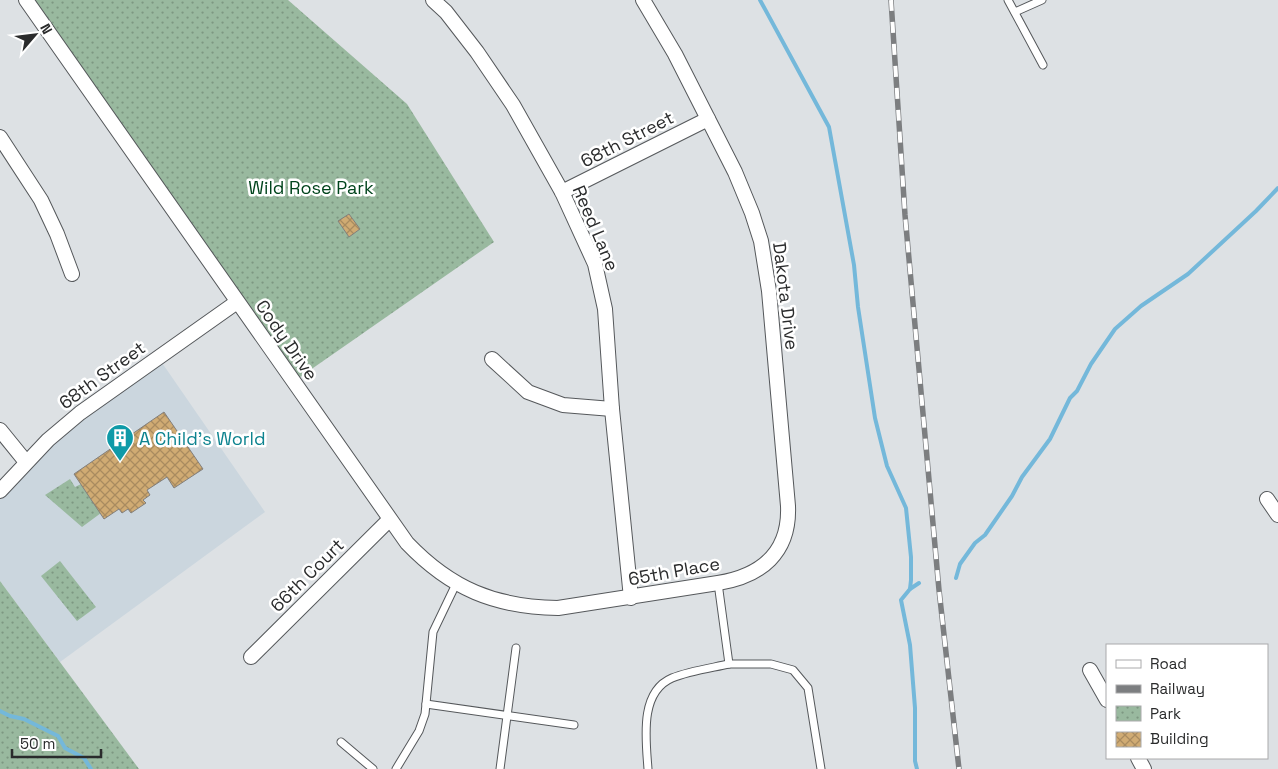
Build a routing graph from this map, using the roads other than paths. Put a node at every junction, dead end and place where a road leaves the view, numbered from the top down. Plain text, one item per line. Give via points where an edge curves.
1 (26, 0) edge
2 (433, 0) edge
3 (643, 0) edge
4 (1008, 0) edge
5 (1042, 0) edge
6 (1015, 12) junction
7 (1043, 64) dead end
8 (708, 119) junction
9 (0, 137) edge
10 (562, 192) junction
11 (72, 274) dead end
12 (237, 302) junction
13 (492, 359) dead end
14 (612, 409) junction
15 (0, 430) edge
16 (26, 462) junction
17 (0, 491) edge
18 (1267, 500) dead end
19 (1278, 515) edge
20 (389, 520) junction
21 (770, 560) joint
22 (718, 583) junction
23 (456, 584) junction
24 (631, 598) junction
25 (580, 606) joint
26 (516, 648) dead end
27 (251, 656) dead end
28 (729, 664) junction
29 (1090, 670) dead end
30 (1106, 698) edge
31 (426, 704) junction
32 (507, 715) junction
33 (574, 725) dead end
34 (340, 742) dead end
35 (374, 769) edge
36 (396, 769) edge
37 (500, 769) edge
38 (648, 769) edge
39 (821, 769) edge

1 - 12 street, Cody Drive
2 - 10 street, Reed Lane via 477,52 513,105
3 - 8 street, Dakota Drive
4 - 6 lane
5 - 6 lane
6 - 7 lane
8 - 10 street, 68th Street
8 - 21 street, Dakota Drive via 752,213 766,271 788,509 784,537
9 - 11 street via 41,200
10 - 14 street, Reed Lane via 595,264 605,309
12 - 16 street, 68th Street via 80,413
12 - 20 street, Cody Drive
13 - 14 street via 528,392 563,405
14 - 24 street, Reed Lane
15 - 16 street
16 - 17 street, 68th Street
18 - 19 street
20 - 23 street, Cody Drive via 421,558
20 - 27 street, 66th Court
21 - 22 street, 65th Place via 744,577
22 - 24 street, 65th Place
22 - 28 lane
23 - 25 street, Cody Drive via 507,604 532,608
23 - 31 lane via 433,632
24 - 25 street, 65th Place
26 - 32 lane
28 - 38 lane via 672,678 660,686 651,700 647,716
28 - 39 lane via 771,664 792,670 808,688
29 - 30 street
31 - 32 lane
31 - 36 lane via 419,731
32 - 33 lane
32 - 37 lane
34 - 35 lane

